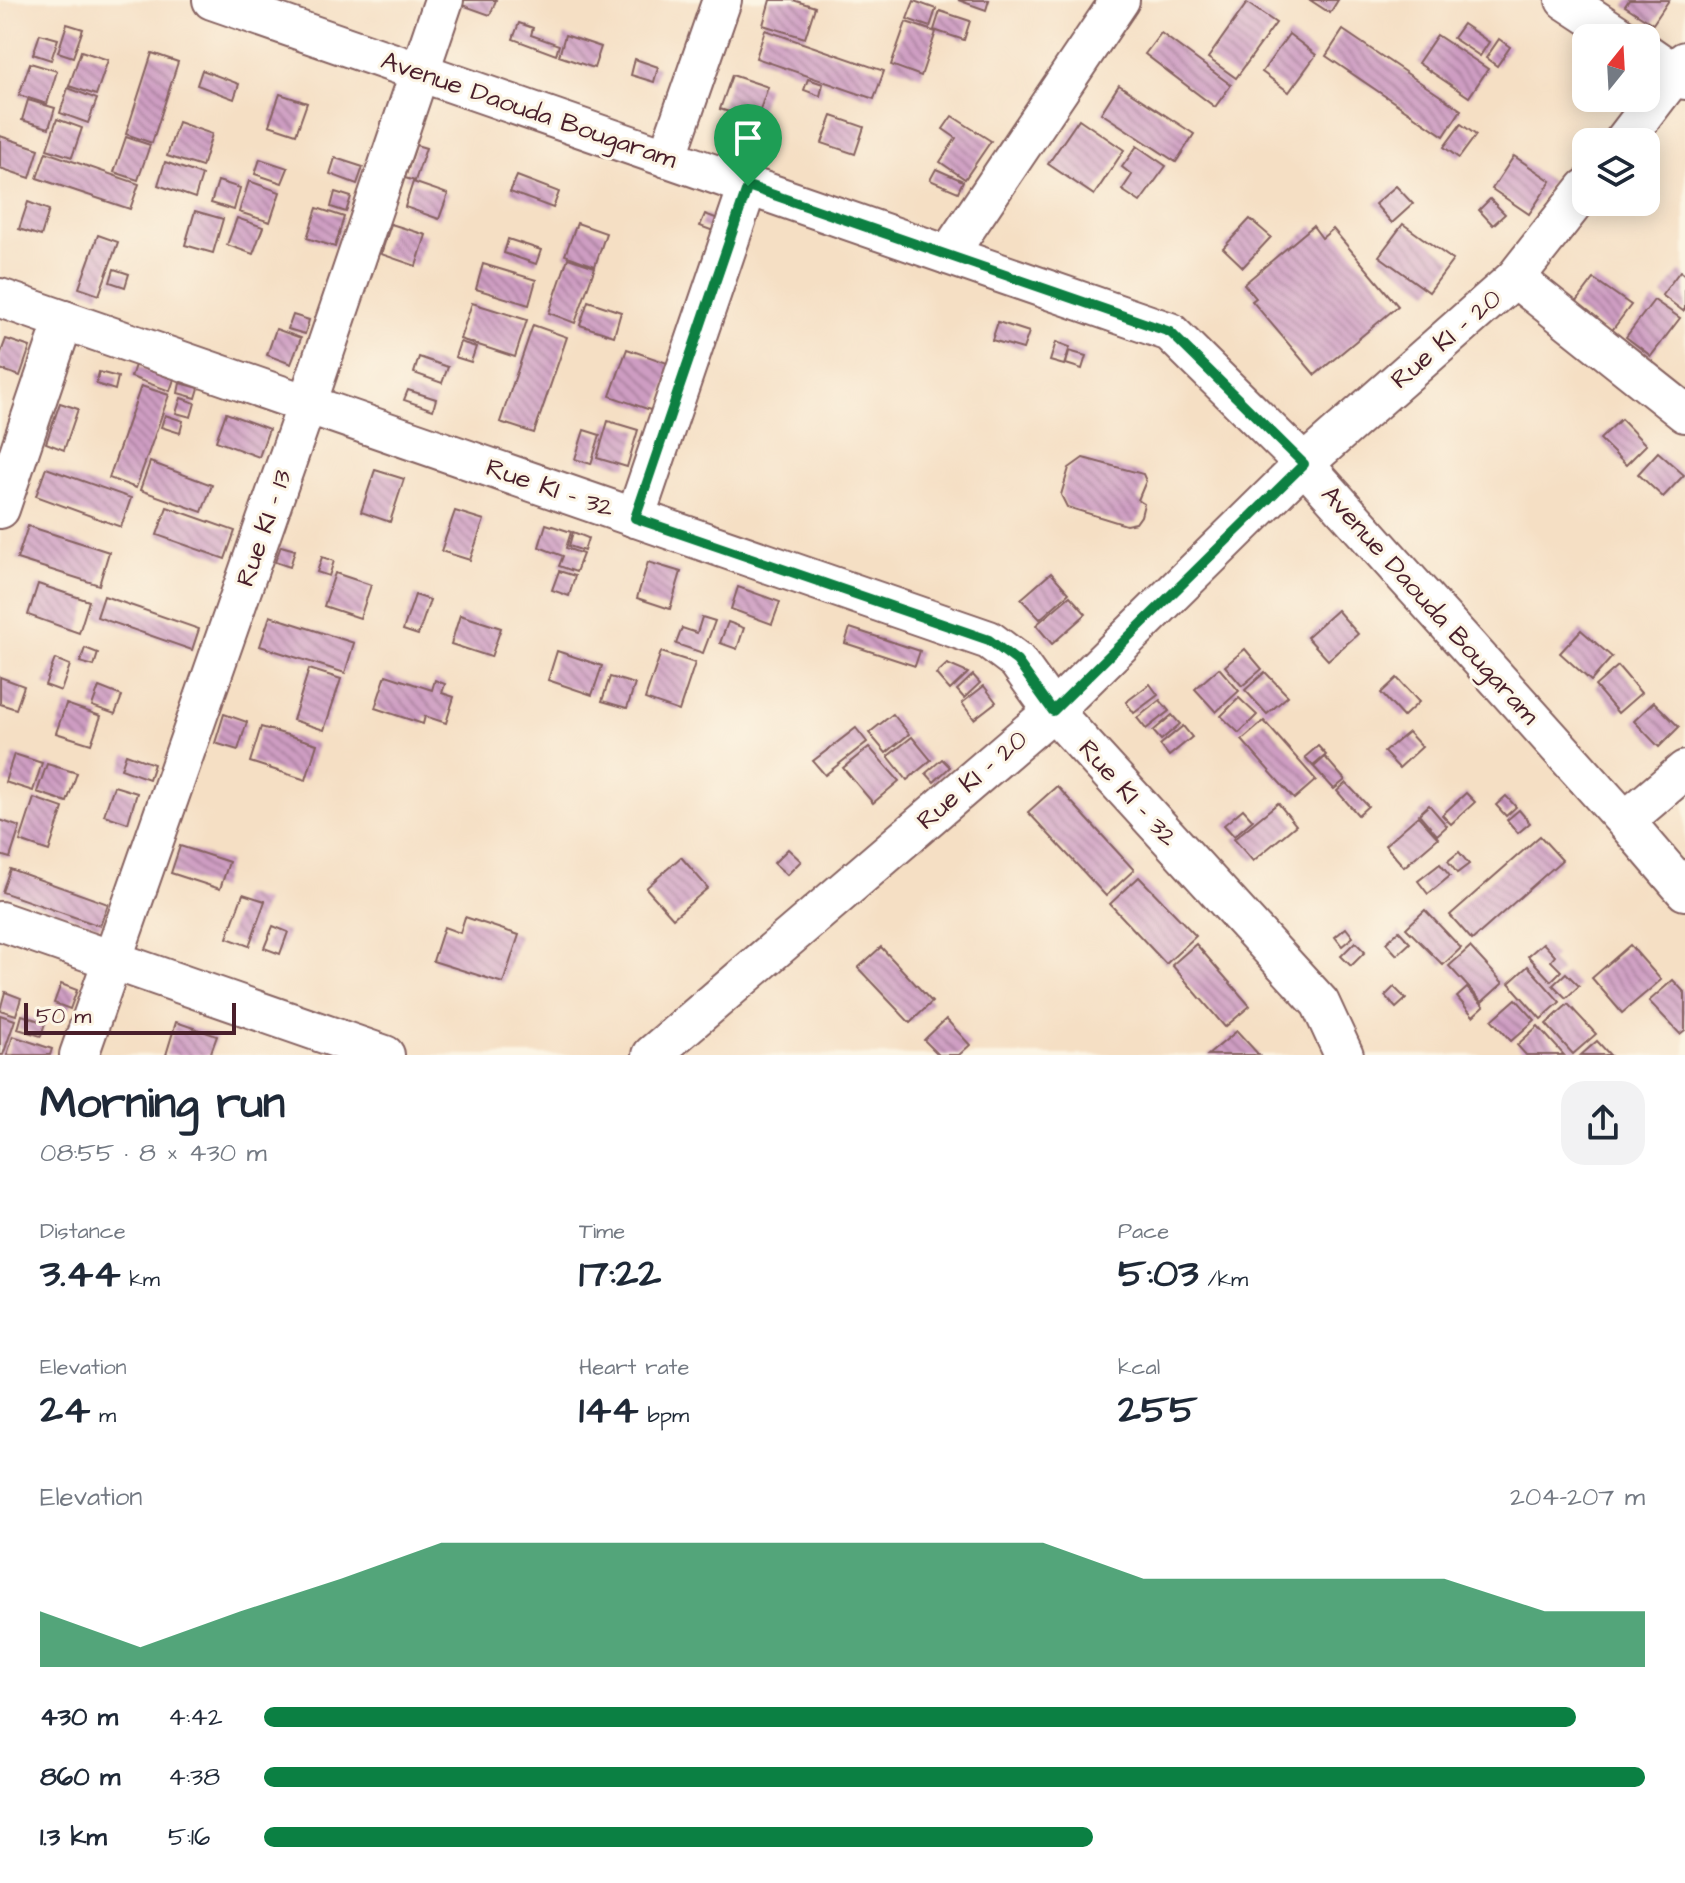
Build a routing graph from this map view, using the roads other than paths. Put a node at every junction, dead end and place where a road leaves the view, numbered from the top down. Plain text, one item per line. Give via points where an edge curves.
1 (212, 0) edge
2 (444, 0) edge
3 (722, 0) edge
4 (1120, 0) edge
5 (1565, 0) edge
6 (1602, 24) edge
7 (1673, 67) edge
8 (420, 72) junction
9 (1632, 128) edge
10 (667, 158) junction
11 (748, 186) junction
12 (1572, 206) edge
13 (948, 255) junction
14 (1515, 278) junction
15 (0, 298) edge
16 (64, 320) junction
17 (307, 404) junction
18 (1685, 413) edge
19 (1304, 464) junction
20 (0, 509) edge
21 (635, 518) junction
22 (1053, 711) junction
23 (1685, 770) edge
24 (1625, 821) junction
25 (1685, 891) edge
26 (0, 921) edge
27 (112, 961) junction
28 (79, 1055) edge
29 (385, 1055) edge
30 (652, 1055) edge
31 (1344, 1055) edge

1 - 8 street, Avenue Daouda Bougaram
2 - 8 street, Rue KI - 13
3 - 10 street
4 - 13 street
5 - 6 street
7 - 9 street
8 - 10 street, Avenue Daouda Bougaram
8 - 17 street, Rue KI - 13
10 - 11 street, Avenue Daouda Bougaram
11 - 13 street, Avenue Daouda Bougaram
11 - 21 street
12 - 14 street, Rue KI - 20
13 - 19 street, Avenue Daouda Bougaram via 1170,332
14 - 18 street
14 - 19 street, Rue KI - 20
15 - 16 street, Rue KI - 32
16 - 17 street, Rue KI - 32
16 - 20 street
17 - 21 street, Rue KI - 32
17 - 27 street, Rue KI - 13
19 - 22 street, Rue KI - 20
19 - 24 street, Avenue Daouda Bougaram
21 - 22 street, Rue KI - 32 via 989,640 1017,661
22 - 30 street, Rue KI - 20
22 - 31 street, Rue KI - 32 via 1320,1003
23 - 24 street
24 - 25 street, Avenue Daouda Bougaram
26 - 27 street
27 - 28 street, Rue KI - 13
27 - 29 street

